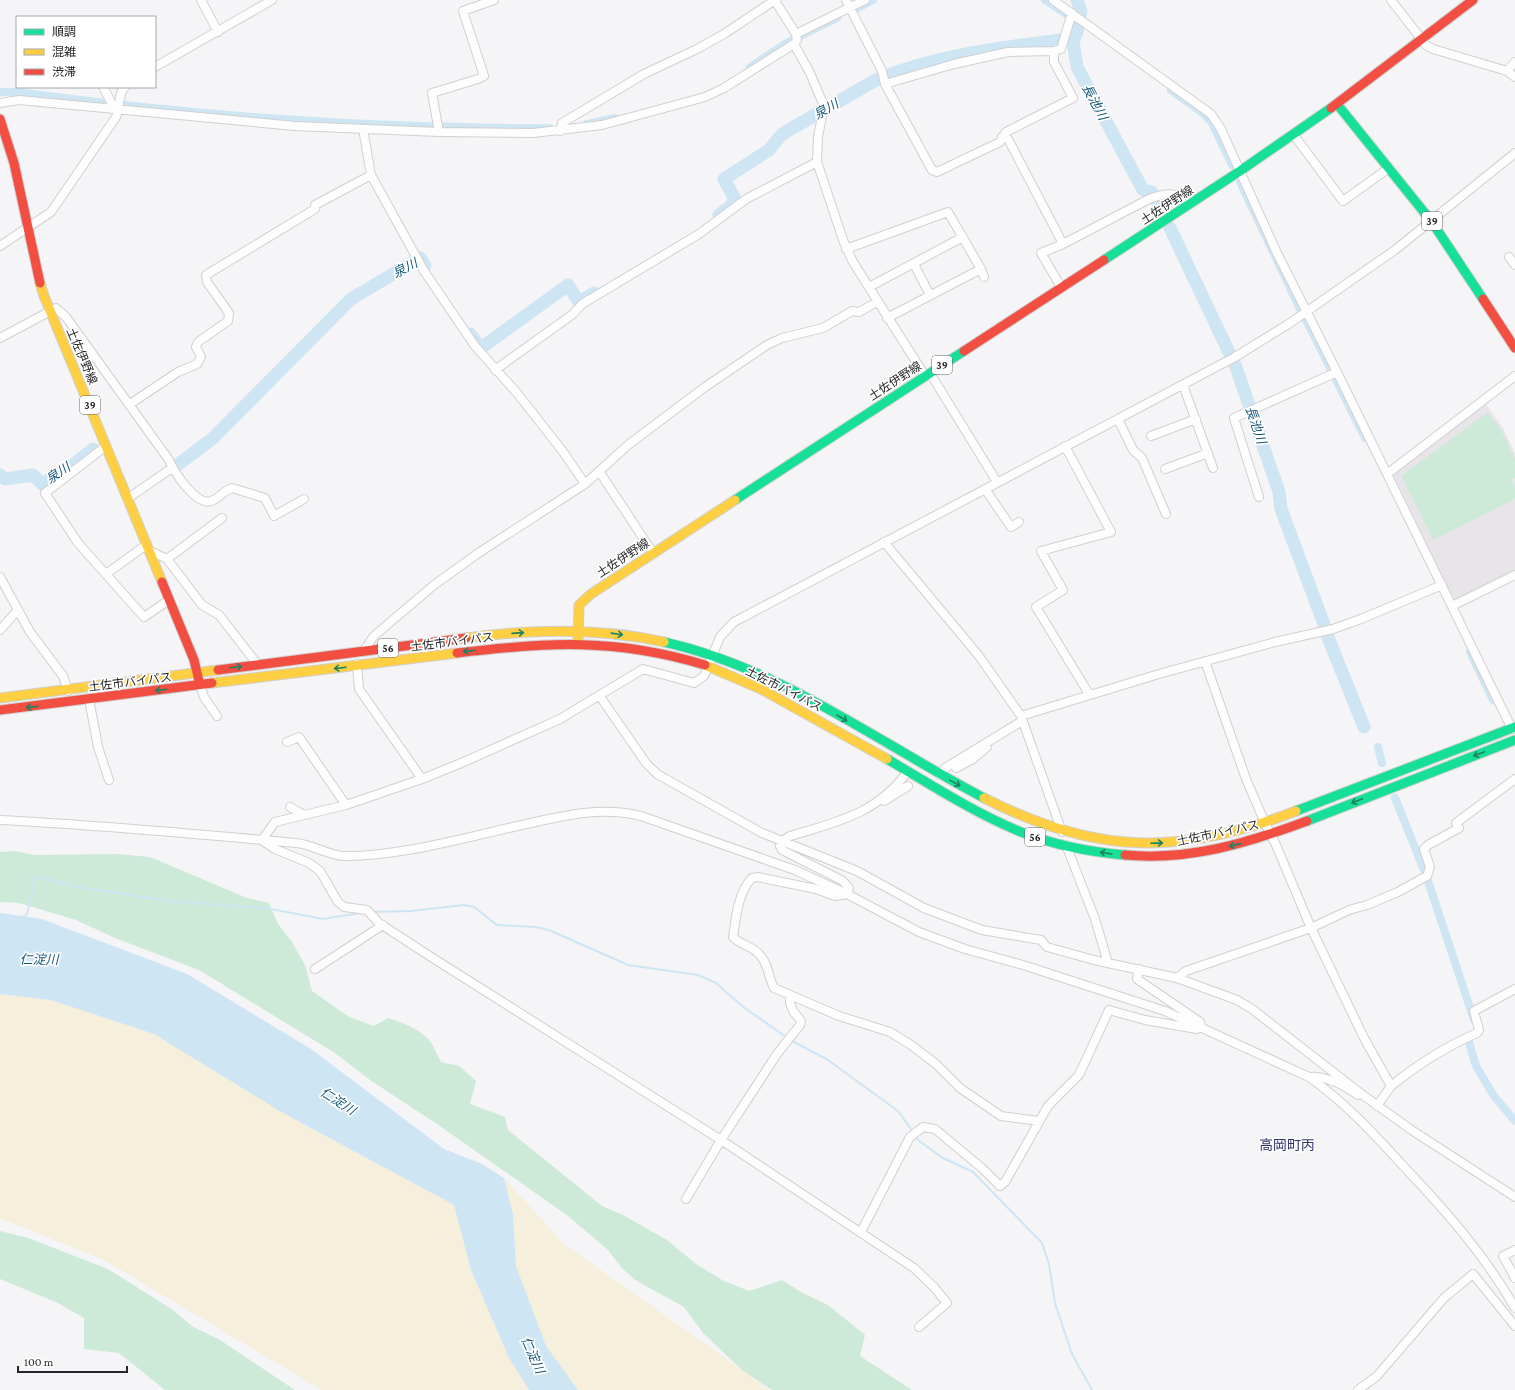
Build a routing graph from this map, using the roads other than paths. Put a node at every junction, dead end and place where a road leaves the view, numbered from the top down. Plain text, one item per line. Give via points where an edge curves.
1 (201, 0) edge
2 (272, 0) edge
3 (494, 0) edge
4 (776, 0) edge
5 (865, 0) edge
6 (1053, 0) edge
7 (1391, 0) edge
8 (1473, 0) edge
9 (850, 7) edge
10 (1074, 14) junction
11 (218, 32) junction
12 (1421, 38) junction
13 (796, 39) junction
14 (1054, 51) junction
15 (1515, 62) edge
16 (156, 66) edge
17 (1507, 71) junction
18 (1515, 78) edge
19 (883, 79) junction
20 (104, 88) edge
21 (124, 88) edge
22 (0, 103) edge
23 (1337, 104) junction
24 (116, 106) junction
25 (0, 119) edge
26 (438, 127) junction
27 (561, 127) junction
28 (363, 129) junction
29 (1293, 134) junction
30 (1002, 137) junction
31 (1515, 153) edge
32 (818, 162) junction
33 (1389, 168) junction
34 (1240, 170) junction
35 (371, 175) junction
36 (1190, 204) junction
37 (1432, 222) junction
38 (28, 228) junction
39 (963, 237) junction
40 (1063, 244) junction
41 (0, 246) edge
42 (846, 248) junction
43 (1509, 257) dead end
44 (914, 264) junction
45 (1515, 265) edge
46 (981, 269) junction
47 (984, 277) dead end
48 (869, 287) junction
49 (1061, 287) junction
50 (930, 295) junction
51 (877, 302) junction
52 (50, 310) junction
53 (1306, 312) junction
54 (887, 318) junction
55 (0, 338) edge
56 (1515, 348) edge
57 (495, 370) junction
58 (1335, 373) junction
59 (927, 374) junction
60 (1515, 376) edge
61 (1184, 385) junction
62 (130, 404) junction
63 (1118, 418) junction
64 (1196, 419) junction
65 (1151, 436) dead end
66 (106, 446) junction
67 (1066, 446) junction
68 (1208, 453) junction
69 (172, 468) junction
70 (1213, 468) dead end
71 (1165, 469) dead end
72 (599, 471) junction
73 (1387, 474) junction
74 (997, 482) junction
75 (585, 484) junction
76 (985, 489) junction
77 (1259, 497) dead end
78 (127, 499) junction
79 (304, 499) dead end
80 (1166, 514) dead end
81 (222, 518) dead end
82 (1019, 522) dead end
83 (884, 542) junction
84 (147, 547) junction
85 (653, 553) junction
86 (167, 559) junction
87 (106, 574) junction
88 (1515, 575) edge
89 (0, 577) edge
90 (1442, 585) junction
91 (169, 600) junction
92 (1452, 606) junction
93 (18, 610) junction
94 (0, 630) edge
95 (578, 631) junction
96 (578, 643) junction
97 (362, 652) junction
98 (714, 656) junction
99 (1205, 661) junction
100 (258, 665) junction
101 (356, 666) junction
102 (709, 667) junction
103 (198, 672) junction
104 (200, 684) junction
105 (68, 689) junction
106 (1089, 694) junction
107 (599, 695) junction
108 (0, 698) edge
109 (89, 699) junction
110 (70, 702) junction
111 (0, 710) edge
112 (217, 716) dead end
113 (1022, 718) junction
114 (1514, 730) edge
115 (999, 733) junction
116 (1515, 740) edge
117 (288, 742) dead end
118 (956, 768) dead end
119 (908, 771) junction
120 (940, 775) junction
121 (422, 779) junction
122 (1515, 779) edge
123 (109, 780) dead end
124 (908, 786) dead end
125 (346, 805) junction
126 (290, 808) dead end
127 (859, 814) junction
128 (304, 815) junction
129 (0, 820) edge
130 (1264, 823) junction
131 (1062, 832) junction
132 (1271, 834) junction
133 (262, 840) junction
134 (781, 842) junction
135 (1066, 845) junction
136 (848, 894) junction
137 (383, 925) junction
138 (1311, 928) junction
139 (1108, 963) junction
140 (315, 968) dead end
141 (1139, 969) junction
142 (1177, 978) junction
143 (1515, 989) edge
144 (790, 995) junction
145 (1201, 1027) junction
146 (1309, 1077) junction
147 (1391, 1086) junction
148 (1360, 1094) junction
149 (1377, 1106) junction
150 (1039, 1122) junction
151 (721, 1140) junction
152 (1515, 1197) edge
153 (686, 1199) dead end
154 (861, 1232) junction
155 (1515, 1250) edge
156 (1515, 1278) edge
157 (1515, 1308) edge
158 (1515, 1326) edge
159 (919, 1327) dead end
160 (1358, 1390) edge

1 - 11 street
2 - 11 street
3 - 26 street via 463,11 484,76 432,93
4 - 13 street
4 - 27 street via 697,50 644,74
5 - 9 street
6 - 10 street
7 - 12 street
8 - 12 main road, 土佐伊野線 / 39
9 - 13 street
9 - 19 street
10 - 14 street via 1061,49
10 - 34 street via 1211,114
11 - 16 street
12 - 17 street via 1433,49
12 - 23 main road, 土佐伊野線 / 39
13 - 27 street via 724,88 705,97 602,125
13 - 32 street via 824,109 816,153
14 - 19 street via 1008,52
14 - 30 street via 1054,62 1072,98 1006,132
15 - 17 street
17 - 18 street
19 - 30 street via 932,170 937,172 1000,142
20 - 24 street
21 - 24 street
22 - 24 street via 19,100
23 - 29 main road, 土佐伊野線 / 39
23 - 33 main road, 39
24 - 28 street via 295,126
24 - 38 street via 50,212
25 - 38 main road, 土佐伊野線 / 39 via 15,163
26 - 27 street via 533,133
26 - 28 street
28 - 35 street
29 - 33 street via 1343,201
29 - 34 main road, 土佐伊野線 / 39
30 - 40 street via 1008,140
31 - 37 street
32 - 42 street
32 - 57 street via 746,199 699,234 582,304 573,314
33 - 37 main road, 39
34 - 36 main road, 土佐伊野線 / 39
34 - 53 street
35 - 57 street via 424,271
35 - 62 street via 315,205 315,209 206,275 207,282 229,313 228,321 198,342 196,347 201,357 196,364 178,372
36 - 40 street via 1179,195 1149,199
36 - 49 main road, 土佐伊野線 / 39
37 - 53 street
37 - 56 main road, 39
38 - 41 street
38 - 52 main road, 土佐伊野線 / 39 via 34,261
39 - 42 street via 948,212
39 - 44 street
39 - 46 street
40 - 49 street via 1041,254
42 - 48 street
43 - 45 street
44 - 48 street
44 - 50 street
46 - 47 street
46 - 50 street
48 - 51 street
49 - 59 main road, 土佐伊野線 / 39
50 - 54 street
51 - 54 street
51 - 72 street via 859,312 852,311 823,328 782,338 767,345 705,387 628,445
52 - 55 street
52 - 62 street via 56,308 66,317
52 - 66 main road, 土佐伊野線 / 39
53 - 58 street
53 - 61 street via 1232,359
54 - 59 street
57 - 75 street via 517,393
58 - 73 street
58 - 77 street via 1234,418
59 - 74 street
59 - 85 main road, 土佐伊野線 / 39
60 - 73 street
61 - 63 street
61 - 64 street
62 - 69 street
63 - 67 street
63 - 80 street via 1133,450 1142,458
64 - 65 street
64 - 68 street
66 - 78 main road, 土佐伊野線 / 39
66 - 87 street via 45,493 78,543
67 - 74 street
67 - 106 street via 1111,532 1041,551 1063,590 1036,607
68 - 70 street
68 - 71 street
69 - 78 street
69 - 79 street via 196,498 205,502 213,501 232,488 265,498 274,516
72 - 75 street
72 - 85 street
73 - 90 street
74 - 76 street
75 - 97 street via 434,585 374,636
76 - 82 street via 1011,527
76 - 83 street
78 - 84 main road, 土佐伊野線 / 39
81 - 86 street
83 - 98 street via 734,622 720,637
83 - 113 street via 978,656
84 - 86 street
84 - 87 street
84 - 91 main road, 土佐伊野線 / 39
85 - 95 main road, 土佐伊野線 / 39 via 582,601 578,611
86 - 100 street via 202,605 219,615
87 - 91 street via 144,617
88 - 92 street
89 - 93 street
90 - 92 street
90 - 99 street via 1333,629
91 - 103 main road, 土佐伊野線 / 39
92 - 114 street
93 - 94 street
93 - 105 street via 30,632 63,676
95 - 96 main road, 土佐伊野線 / 39
97 -> 95 main road, 土佐市バイパス / 56 via 488,635
95 -> 98 main road, 土佐市バイパス / 56 via 645,639
96 -> 101 main road, 土佐市バイパス / 56 via 488,649
96 - 102 main road, 土佐市バイパス / 56 via 648,652
97 - 100 main road, 土佐市バイパス / 56
97 - 101 street
98 - 102 street
98 -> 120 main road, 土佐市バイパス / 56 via 777,681
99 - 106 street
99 - 130 street
103 -> 100 main road, 土佐市バイパス / 56
101 -> 104 main road, 土佐市バイパス / 56
101 - 121 street via 359,689
102 - 107 street via 704,676 694,682 642,669
102 - 119 main road, 土佐市バイパス / 56 via 770,694
103 - 104 main road, 土佐伊野線 / 39
103 - 105 main road, 土佐市バイパス / 56
104 -> 109 main road, 土佐市バイパス / 56
104 - 112 street via 204,697
105 - 108 main road, 土佐市バイパス / 56
105 - 110 street
106 - 113 street
107 - 121 street via 560,719
107 - 134 street via 646,763 657,774
109 - 110 main road, 土佐市バイパス / 56
109 - 123 street via 98,747
110 -> 111 main road, 土佐市バイパス / 56
113 - 115 street
113 - 131 street
114 - 130 main road, 土佐市バイパス / 56
115 - 118 street via 973,759
115 - 120 street via 945,768
116 -> 132 main road, 土佐市バイパス / 56
117 - 125 street via 299,737
119 - 127 street via 902,780 873,806
119 - 135 main road, 土佐市バイパス / 56 via 985,814 1030,835
120 -> 131 main road, 土佐市バイパス / 56 via 994,804
121 - 125 street
122 - 138 street via 1456,822 1459,828 1428,844 1424,849 1430,867 1427,876 1398,892 1349,910
124 - 127 street via 871,812
125 - 128 street
126 - 128 street
127 - 134 street via 790,836
128 - 133 street via 275,822
129 - 133 street via 82,824
131 -> 130 main road, 土佐市バイパス / 56 via 1117,842 1188,842
130 - 132 street
131 - 135 street
132 -> 135 main road, 土佐市バイパス / 56 via 1193,854 1152,857 1116,855
132 - 138 street
133 - 136 street via 298,843 340,856 367,854 454,840 565,815 621,811 741,849
133 - 137 street via 275,849 309,862 320,870 338,902 344,907 370,913
134 - 136 street via 782,850 843,881 849,888
134 - 139 street via 857,871 924,908 953,920 982,930 1041,940 1047,947
135 - 139 street via 1095,919
136 - 144 street via 835,896 816,889 758,877 749,881 738,906 733,937 759,954 767,965 774,988
136 - 145 street via 919,932 965,950 1023,965 1135,1001
137 - 140 street
137 - 151 street
138 - 142 street via 1186,971
138 - 147 street via 1364,1038
139 - 141 street
141 - 142 street
141 - 145 street via 1137,979 1200,1022
142 - 148 street via 1237,1000 1252,1009
143 - 147 street via 1474,1011 1479,1030 1477,1032 1425,1060
144 - 150 street via 839,1016 890,1032 912,1045 960,1088 1001,1116
144 - 151 street via 790,1004 801,1021 800,1025 777,1054
145 - 146 street
145 - 150 street via 1197,1030 1109,1010 1079,1074 1048,1106
146 - 148 street via 1315,1076 1341,1084
146 - 157 street via 1360,1120 1428,1192 1472,1244
147 - 149 street
148 - 149 street
149 - 152 street
150 - 154 street via 1005,1182 1000,1186 935,1129 923,1127 913,1135
151 - 153 street
151 - 154 street
154 - 159 street via 914,1268 947,1303
155 - 156 street via 1503,1256
158 - 160 street via 1473,1274 1444,1298 1377,1376

